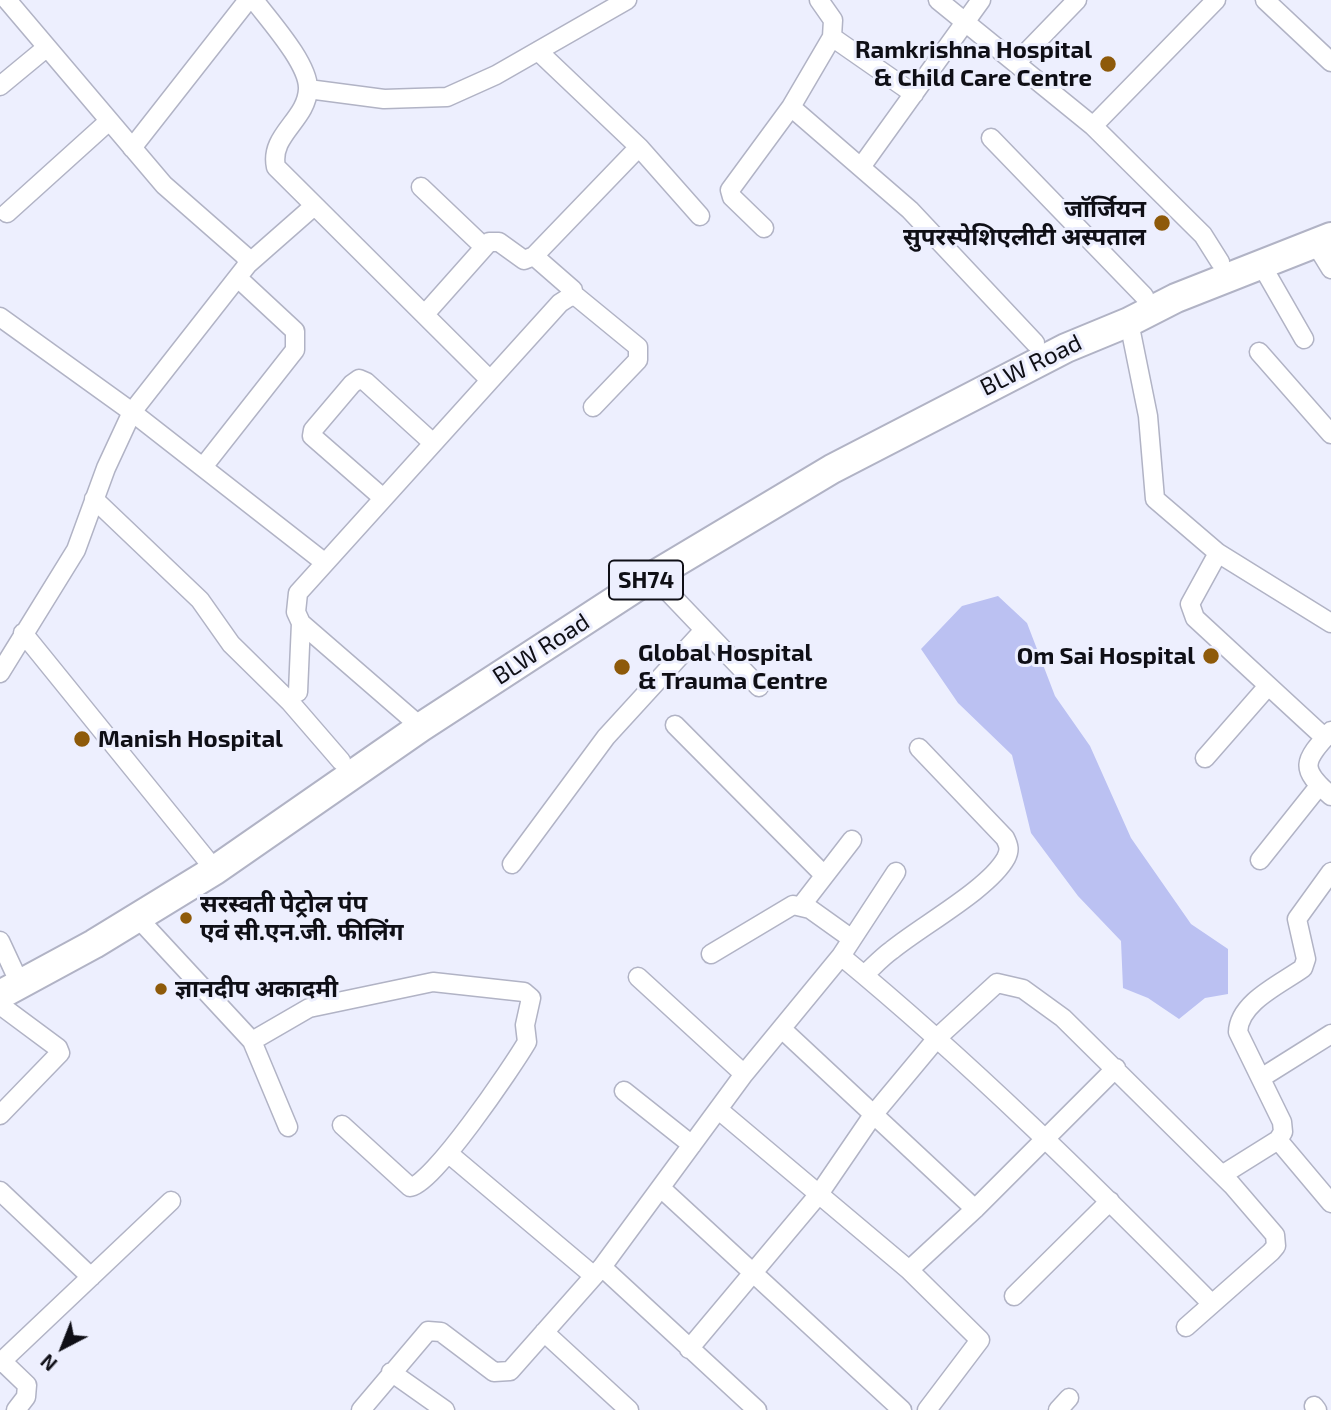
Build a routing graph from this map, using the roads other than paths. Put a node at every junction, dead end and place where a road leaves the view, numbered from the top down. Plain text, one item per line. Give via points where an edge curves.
1 (6, 0) edge
2 (248, 0) edge
3 (254, 0) edge
4 (627, 0) edge
5 (819, 0) edge
6 (938, 0) edge
7 (981, 0) edge
8 (1077, 0) edge
9 (1216, 0) edge
10 (1265, 0) edge
11 (965, 23) junction
12 (832, 37) junction
13 (46, 48) junction
14 (538, 51) junction
15 (1331, 62) edge
16 (1016, 63) junction
17 (0, 86) edge
18 (308, 89) junction
19 (914, 94) junction
20 (791, 107) junction
21 (109, 121) junction
22 (1093, 127) junction
23 (991, 138) dead end
24 (639, 147) junction
25 (132, 148) junction
26 (861, 167) junction
27 (421, 187) dead end
28 (314, 206) junction
29 (7, 214) dead end
30 (700, 216) dead end
31 (764, 228) dead end
32 (1328, 228) edge
33 (484, 247) junction
34 (534, 257) junction
35 (1220, 262) junction
36 (1261, 264) junction
37 (1331, 269) edge
38 (244, 271) junction
39 (1179, 288) junction
40 (573, 290) dead end
41 (1144, 296) junction
42 (425, 314) junction
43 (0, 317) edge
44 (1129, 322) junction
45 (1304, 339) dead end
46 (1050, 343) junction
47 (1259, 352) dead end
48 (490, 380) junction
49 (593, 407) dead end
50 (132, 412) junction
51 (1331, 434) edge
52 (432, 443) junction
53 (203, 467) junction
54 (383, 498) junction
55 (94, 499) junction
56 (1218, 553) junction
57 (324, 562) junction
58 (653, 576) junction
59 (301, 623) junction
60 (1331, 623) edge
61 (703, 631) junction
62 (23, 633) junction
63 (0, 673) edge
64 (1268, 685) junction
65 (759, 687) dead end
66 (298, 692) dead end
67 (415, 722) junction
68 (675, 725) dead end
69 (1328, 735) edge
70 (919, 748) dead end
71 (1205, 758) dead end
72 (341, 761) junction
73 (1325, 791) edge
74 (852, 840) dead end
75 (1260, 860) dead end
76 (209, 863) junction
77 (512, 864) dead end
78 (896, 872) dead end
79 (1331, 872) edge
80 (824, 876) junction
81 (801, 906) junction
82 (138, 918) junction
83 (852, 939) junction
84 (0, 941) edge
85 (710, 954) dead end
86 (841, 956) junction
87 (863, 975) junction
88 (638, 977) dead end
89 (8, 980) edge
90 (0, 1005) edge
91 (783, 1030) junction
92 (1331, 1034) edge
93 (938, 1037) junction
94 (252, 1041) junction
95 (1116, 1068) junction
96 (744, 1074) junction
97 (1261, 1078) junction
98 (624, 1091) dead end
99 (720, 1111) junction
100 (0, 1115) edge
101 (873, 1115) junction
102 (342, 1125) dead end
103 (288, 1127) dead end
104 (1045, 1139) junction
105 (1278, 1140) junction
106 (692, 1146) junction
107 (448, 1153) junction
108 (1222, 1175) junction
109 (662, 1189) junction
110 (0, 1191) edge
111 (819, 1194) junction
112 (171, 1201) dead end
113 (1110, 1201) junction
114 (1331, 1203) edge
115 (975, 1209) junction
116 (909, 1270) junction
117 (752, 1271) junction
118 (598, 1272) junction
119 (90, 1277) junction
120 (1014, 1296) dead end
121 (1212, 1304) junction
122 (1186, 1327) dead end
123 (544, 1332) junction
124 (689, 1349) junction
125 (1, 1362) edge
126 (391, 1372) junction
127 (935, 1407) edge
128 (622, 1408) edge
129 (16, 1410) edge
130 (361, 1410) edge
131 (445, 1410) edge
132 (757, 1410) edge
133 (902, 1410) edge

1 - 13 street
2 - 25 street
3 - 18 street via 297,59
4 - 14 street
5 - 12 street via 833,20
6 - 11 street
7 - 11 street
8 - 16 street
9 - 22 street
10 - 15 street
11 - 16 street
11 - 19 street
12 - 19 street
12 - 20 street
13 - 17 street
13 - 21 street
14 - 18 street via 447,97 384,99
14 - 24 street
16 - 22 street
18 - 28 street via 301,111 275,148 274,157 276,167
19 - 26 street
20 - 26 street
20 - 31 street via 730,190
21 - 25 street
21 - 29 street
22 - 35 street via 1203,235
23 - 41 street
24 - 30 street
24 - 34 street
25 - 38 street via 164,185 245,256
26 - 46 street
27 - 33 street
28 - 38 street
28 - 42 street
32 - 35 main road, SH74
32 - 36 main road, BLW Road / SH74
32 - 37 street
33 - 34 street via 493,240 524,260
33 - 42 street
34 - 40 street
35 - 39 main road, SH74
36 - 39 main road, BLW Road / SH74
36 - 45 street
38 - 50 street
38 - 53 street via 295,331 298,341
39 - 41 main road, SH74
39 - 44 main road, BLW Road / SH74
41 - 46 main road, SH74
42 - 48 street
43 - 50 street
44 - 46 main road, BLW Road / SH74
44 - 56 street via 1148,416 1155,499
46 - 58 main road, BLW Road / SH74
46 - 67 main road, SH74 via 854,441 632,570 518,641
47 - 51 street
48 - 49 street via 560,303 577,297 640,353
48 - 52 street
50 - 53 street
50 - 55 street
52 - 54 street
52 - 54 street via 366,382 359,379 352,384 312,436
53 - 57 street
54 - 57 street
55 - 62 street via 75,550
55 - 72 street via 200,600 231,644
56 - 60 street
56 - 64 street via 1190,604 1191,611
57 - 59 street via 298,593 295,603
58 - 61 street
58 - 67 main road, BLW Road / SH74
59 - 66 street
59 - 67 street
61 - 65 street
61 - 77 street via 606,737
62 - 63 street
62 - 76 street
64 - 69 street
64 - 71 street
67 - 72 main road, SH74
67 - 76 main road, BLW Road / SH74
68 - 80 street
69 - 73 street via 1308,759 1307,770
70 - 87 street via 1006,838 1007,856 967,895
72 - 76 main road, SH74
73 - 75 street
74 - 80 street
76 - 82 main road, BLW Road / SH74
76 - 89 main road, SH74 via 113,913
78 - 83 street
79 - 97 street via 1297,919 1306,959 1303,968 1246,1009 1239,1020 1238,1032
80 - 81 street
81 - 83 street
81 - 85 street via 793,905
82 - 89 main road, BLW Road / SH74
82 - 94 street
83 - 86 street
84 - 89 street
86 - 87 street
86 - 91 street
87 - 93 street
88 - 96 street
90 - 100 street via 60,1053
91 - 96 street
91 - 101 street
92 - 97 street
93 - 95 street via 991,987 1004,983 1023,989 1063,1018
93 - 101 street
93 - 104 street
94 - 103 street
94 - 107 street via 309,1009 433,982 524,992 532,1002 525,1026 527,1042
95 - 104 street
95 - 108 street
96 - 99 street
97 - 105 street via 1282,1122
98 - 106 street
99 - 106 street
99 - 111 street
101 - 111 street
101 - 115 street
102 - 107 street via 410,1187 419,1185
104 - 113 street
104 - 115 street
105 - 108 street
105 - 114 street
106 - 109 street
107 - 118 street
108 - 121 street via 1277,1241 1271,1252
109 - 117 street
109 - 118 street
110 - 119 street
111 - 116 street
111 - 117 street
112 - 119 street
113 - 120 street
113 - 121 street
115 - 116 street
116 - 127 street via 980,1340
117 - 124 street
117 - 133 street
118 - 123 street
118 - 124 street
119 - 125 street
121 - 122 street
123 - 126 street via 506,1374 494,1373 435,1330 428,1331
123 - 128 street
124 - 132 street
125 - 129 street via 27,1385 26,1398
126 - 130 street
126 - 131 street

